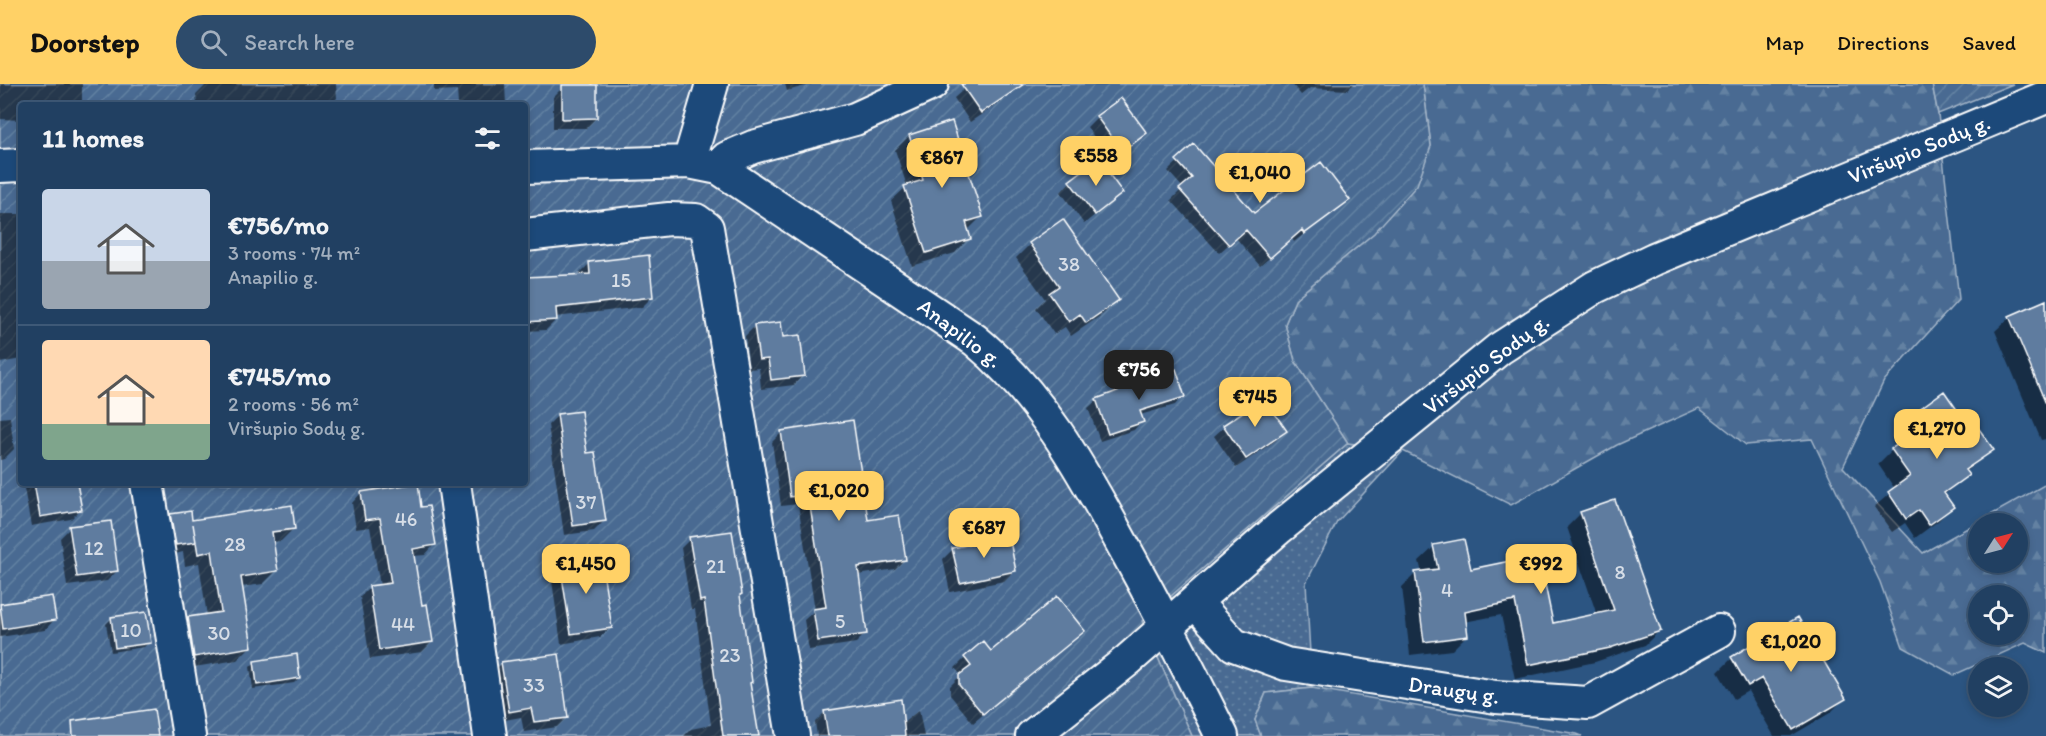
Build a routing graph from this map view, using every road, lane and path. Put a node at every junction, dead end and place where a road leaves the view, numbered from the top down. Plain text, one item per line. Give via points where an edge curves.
1 (712, 84) edge
2 (932, 84) edge
3 (2046, 97) edge
4 (689, 162) junction
5 (18, 165) edge
6 (0, 166) edge
7 (528, 168) edge
8 (719, 168) junction
9 (528, 235) edge
10 (147, 486) edge
11 (454, 486) edge
12 (1195, 602) junction
13 (1168, 626) junction
14 (1719, 631) dead end
15 (189, 736) edge
16 (490, 736) edge
17 (793, 736) edge
18 (1032, 736) edge
19 (1222, 736) edge

1 - 4 street
2 - 8 street via 855,119 727,158
3 - 12 street, Viršupio Sodų g. via 1595,287 1499,349 1278,528
4 - 7 street, Anapilio g.
4 - 8 street, Anapilio g.
5 - 6 street
8 - 13 street, Anapilio g. via 1001,361 1067,449
9 - 17 street via 669,219 696,220 707,228
10 - 15 street
11 - 16 street
12 - 13 street, Viršupio Sodų g.
12 - 14 street, Draugų g. via 1234,645 1286,664 1496,697 1588,703
13 - 18 street, Viršupio Sodų g.
13 - 19 street, Anapilio g.

